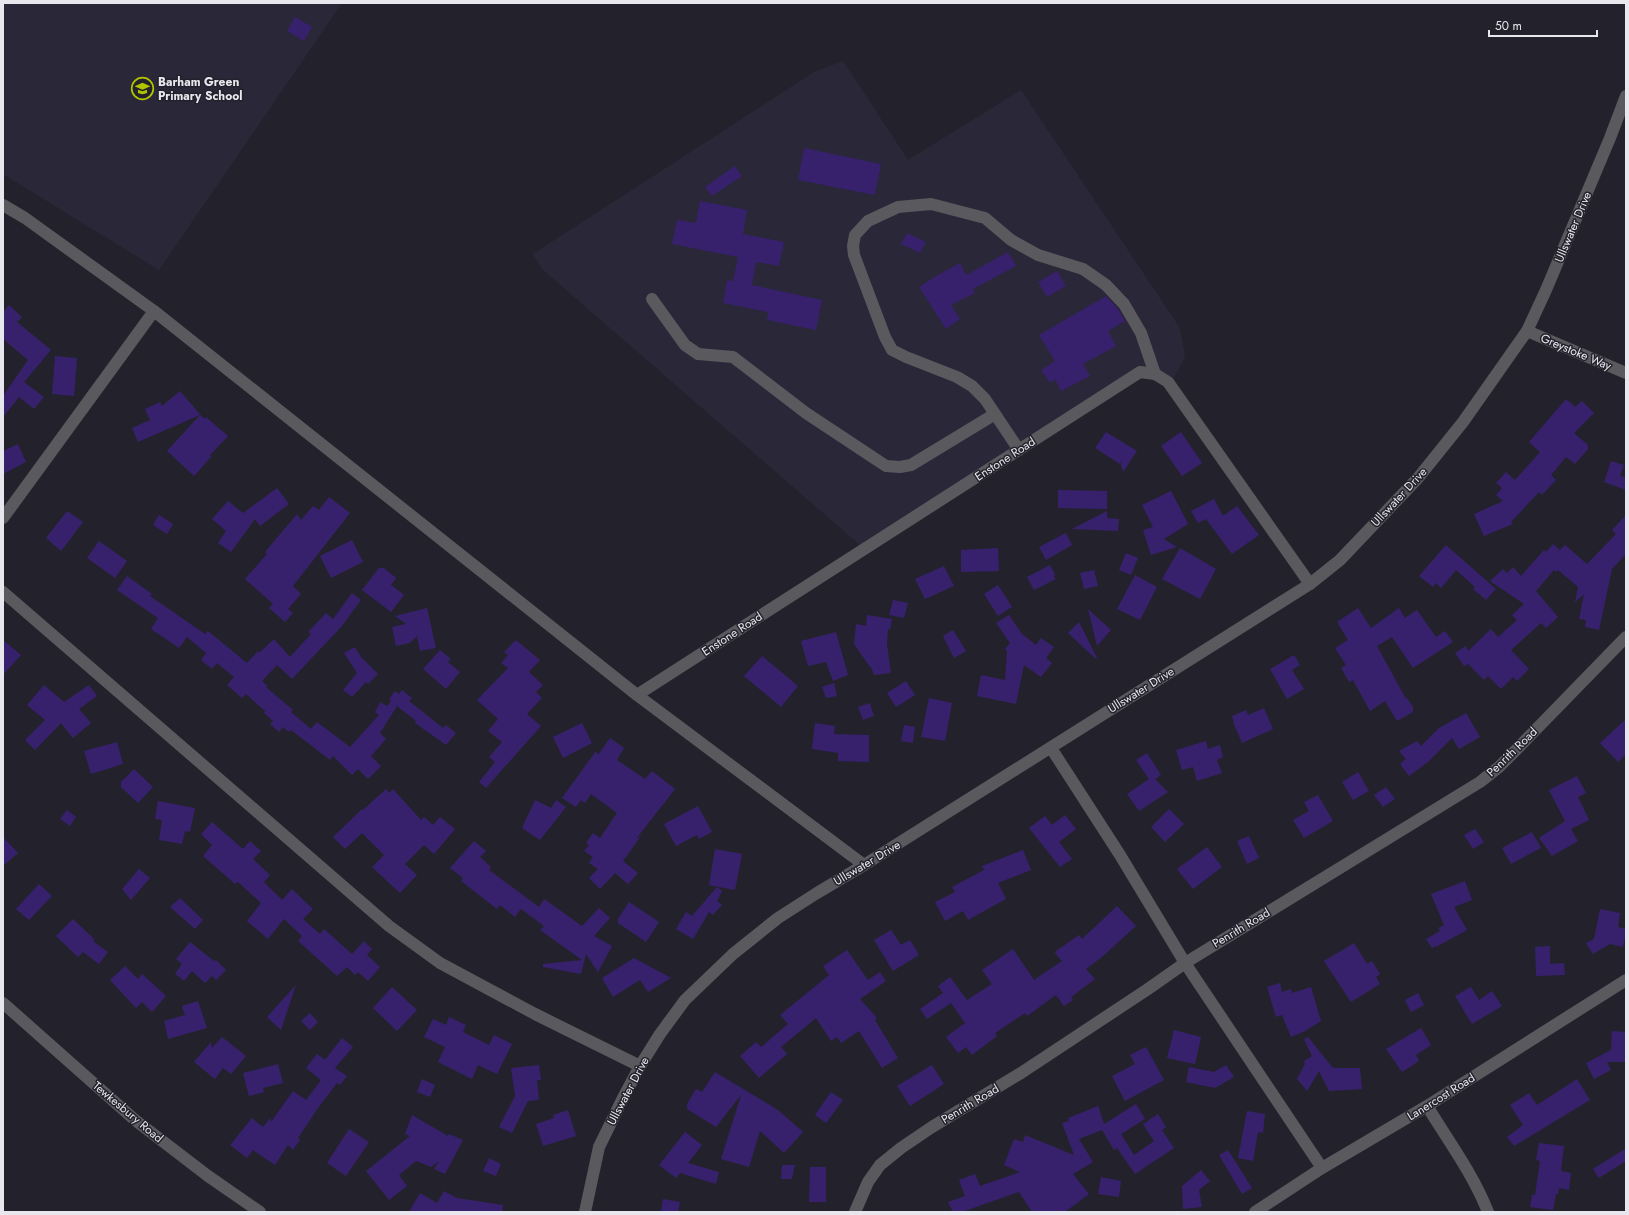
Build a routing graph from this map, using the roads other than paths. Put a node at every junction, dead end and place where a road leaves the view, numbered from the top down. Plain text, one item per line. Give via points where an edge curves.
1 (1626, 96) edge
2 (3, 205) edge
3 (652, 299) dead end
4 (154, 311) junction
5 (1527, 331) junction
6 (1626, 372) edge
7 (1155, 374) junction
8 (995, 414) junction
9 (1019, 450) junction
10 (3, 518) edge
11 (1310, 584) junction
12 (3, 592) edge
13 (1626, 637) edge
14 (637, 695) junction
15 (1050, 748) junction
16 (864, 865) junction
17 (1185, 963) junction
18 (1626, 980) edge
19 (3, 1003) edge
20 (640, 1066) junction
21 (1427, 1106) junction
22 (1322, 1168) junction
23 (260, 1212) edge
24 (585, 1212) edge
25 (855, 1212) edge
26 (1255, 1212) edge
27 (1488, 1212) edge

1 - 5 street, Ullswater Drive
2 - 4 street via 25,218
3 - 8 street via 685,345 698,354 733,357 806,413 886,466 911,465
4 - 10 street
4 - 14 street
5 - 6 street, Greystoke Way
5 - 11 street, Ullswater Drive via 1463,422 1418,478 1340,560
7 - 8 street via 1141,333 1124,304 1106,284 1083,269 1038,255 1011,240 985,218 931,204 898,207 868,221 855,235 854,255 892,350 957,377 972,386
7 - 9 street, Enstone Road via 1140,372
7 - 11 street via 1168,382
8 - 9 street
9 - 14 street, Enstone Road
11 - 15 street, Ullswater Drive
12 - 20 street via 389,926 440,963
13 - 17 street, Penrith Road via 1504,762 1480,782
14 - 16 street
15 - 16 street, Ullswater Drive
15 - 17 street
16 - 20 street, Ullswater Drive via 778,918 733,954 685,1000
17 - 22 street
17 - 25 street, Penrith Road via 1021,1074 901,1148 880,1165 868,1182
18 - 21 street, Lanercost Road
19 - 23 street, Tewkesbury Road via 135,1120
20 - 24 street, Ullswater Drive via 599,1147
21 - 22 street, Lanercost Road
21 - 27 street via 1467,1170
22 - 26 street, Lanercost Road

